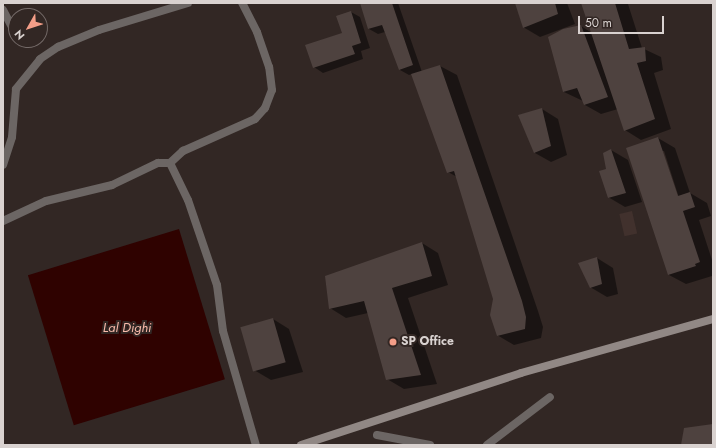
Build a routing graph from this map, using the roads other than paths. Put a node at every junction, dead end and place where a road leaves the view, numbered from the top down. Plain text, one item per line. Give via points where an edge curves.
1 (188, 3) edge
2 (242, 3) edge
3 (3, 10) edge
4 (8, 19) edge
5 (170, 163) junction
6 (3, 165) edge
7 (3, 221) edge
8 (713, 318) edge
9 (550, 397) dead end
10 (377, 435) dead end
11 (256, 445) edge
12 (301, 445) edge
13 (430, 445) edge
14 (487, 445) edge

1 - 6 street via 99,30 58,47 40,59 16,89 12,137
2 - 5 street via 257,32 269,67 272,90 265,108 255,119 183,151
3 - 4 street
5 - 7 street via 158,164 112,185 46,201
5 - 11 street via 188,200 217,285 223,331
8 - 12 street via 521,373
9 - 14 street
10 - 13 street

